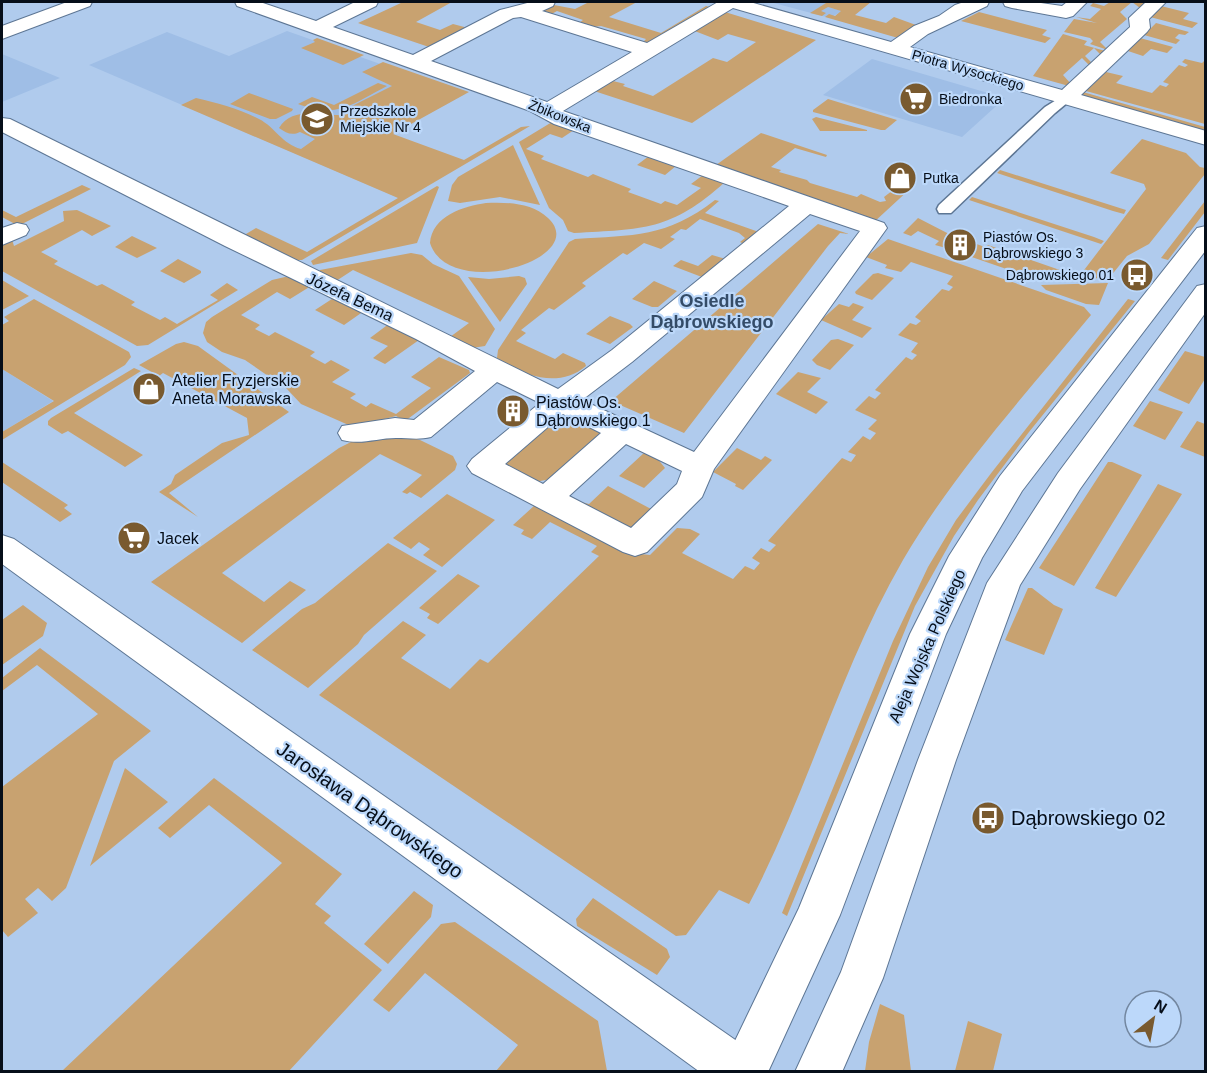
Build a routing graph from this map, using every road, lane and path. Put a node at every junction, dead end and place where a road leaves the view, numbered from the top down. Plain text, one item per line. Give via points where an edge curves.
1 (83, 2) edge
2 (244, 2) edge
3 (369, 2) edge
4 (546, 2) edge
5 (731, 2) edge
6 (980, 2) edge
7 (1012, 2) edge
8 (1078, 2) edge
9 (1156, 2) edge
10 (523, 10) junction
11 (318, 27) junction
12 (2, 33) edge
13 (894, 49) junction
14 (648, 50) junction
15 (414, 62) junction
16 (1066, 98) junction
17 (547, 111) junction
18 (2, 124) edge
19 (1206, 138) edge
20 (807, 204) junction
21 (945, 209) dead end
22 (1206, 232) edge
23 (1206, 292) edge
24 (495, 370) junction
25 (561, 401) junction
26 (623, 430) junction
27 (353, 433) dead end
28 (699, 467) junction
29 (547, 498) junction
30 (2, 547) edge
31 (741, 1071) edge
32 (818, 1071) edge

1 - 12 street
2 - 11 street, Żbikowska
3 - 11 street
4 - 10 street
5 - 13 street, Piotra Wysockiego
5 - 14 street
6 - 13 street via 921,30
7 - 8 street via 1066,12
9 - 16 street via 1139,18 1140,28
10 - 14 street
10 - 15 street via 507,14
11 - 15 street, Żbikowska
13 - 16 street, Piotra Wysockiego
14 - 17 street
15 - 17 street, Żbikowska
16 - 19 street, Piotra Wysockiego
16 - 21 lane
17 - 20 street, Żbikowska
18 - 24 street, Józefa Bema
20 - 25 street via 622,356
20 - 28 street, Żbikowska via 875,228
22 - 31 street, Aleja Wojska Polskiego via 1011,484 966,555 928,634 818,915
23 - 32 street via 1069,481 1005,583 941,749 861,978
24 - 25 street, Józefa Bema
24 - 27 street via 420,430 395,428
25 - 26 street, Józefa Bema
25 - 29 street via 483,466
26 - 28 street, Józefa Bema
26 - 29 street
28 - 29 street via 691,489 635,544
30 - 31 street, Jarosława Dąbrowskiego

